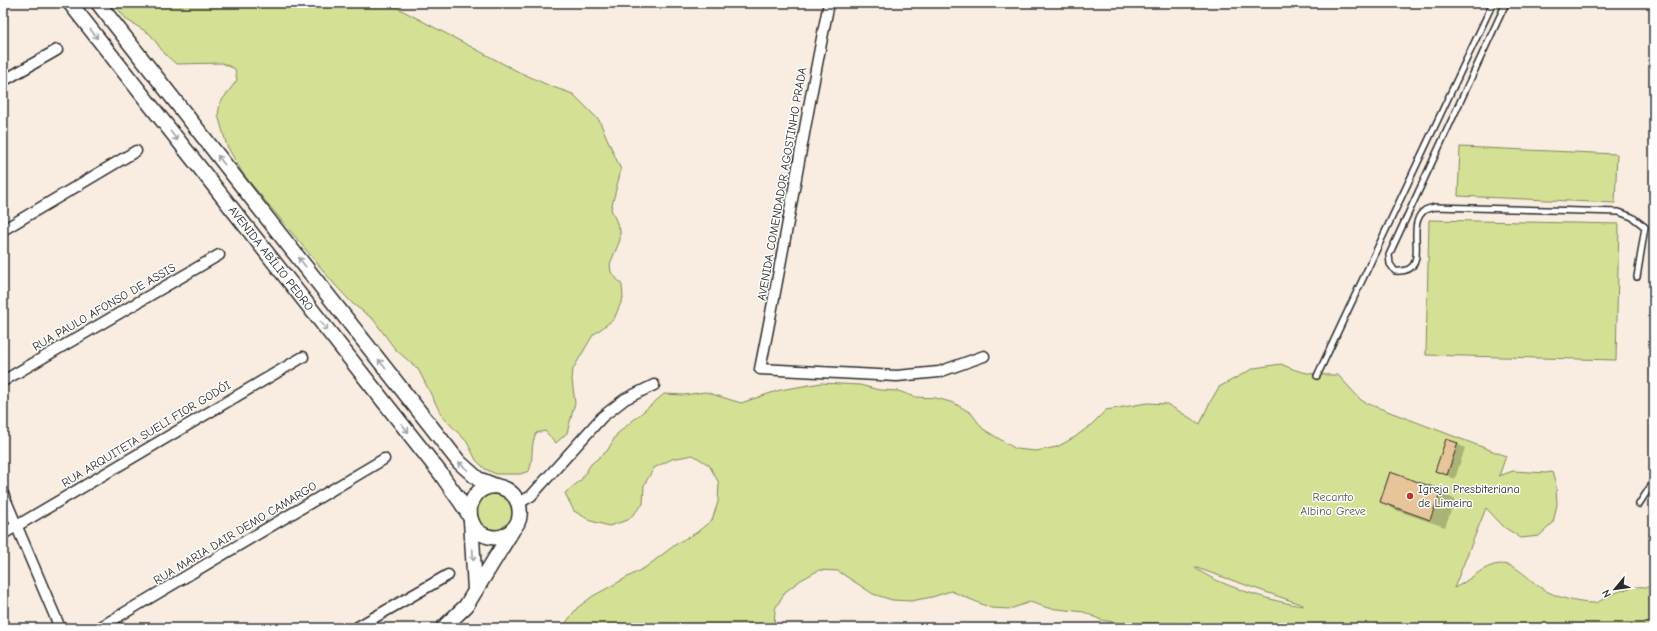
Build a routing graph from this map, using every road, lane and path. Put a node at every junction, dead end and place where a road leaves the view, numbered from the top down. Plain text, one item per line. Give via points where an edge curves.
1 (70, 3) edge
2 (98, 3) edge
3 (829, 3) edge
4 (1493, 3) edge
5 (1506, 3) edge
6 (57, 50) dead end
7 (3, 81) edge
8 (136, 151) dead end
9 (3, 230) edge
10 (219, 255) dead end
11 (1638, 277) dead end
12 (984, 356) dead end
13 (303, 357) dead end
14 (1317, 376) dead end
15 (3, 381) edge
16 (654, 385) dead end
17 (384, 459) dead end
18 (1654, 481) edge
19 (496, 486) junction
20 (3, 494) edge
21 (519, 503) junction
22 (1639, 504) dead end
23 (470, 518) junction
24 (16, 526) junction
25 (512, 531) junction
26 (3, 534) edge
27 (448, 575) dead end
28 (475, 590) junction
29 (60, 628) edge
30 (99, 628) edge
31 (356, 628) edge
32 (443, 628) edge

1 -> 23 street, AVENIDA ABÍLIO PEDRO via 441,474
19 -> 2 street, AVENIDA ABÍLIO PEDRO via 478,479 459,462
3 - 12 street, AVENIDA COMENDADOR AGOSTINHO PRADA via 760,369 897,376 939,372
4 - 14 lane
5 - 11 lane via 1389,255 1390,264 1395,271 1404,272 1411,269 1417,260 1415,232 1418,220 1424,210 1434,207 1619,212 1632,217 1645,227
6 - 7 street
8 - 9 street
10 - 15 street, RUA PAULO AFONSO DE ASSIS
13 - 24 street, RUA ARQUITETA SUELI FIOR GODÓI
16 - 21 street via 625,399 602,417 531,496
17 - 30 street, RUA MARIA DAIR DEMO CAMARGO
18 - 22 lane
19 - 21 street via 506,488 514,494
19 - 23 street via 485,488 476,495 470,505
20 - 24 street
21 - 25 street via 518,523
23 - 25 street via 483,535 493,538
23 -> 28 street
24 - 26 street, RUA ARQUITETA SUELI FIOR GODÓI
24 - 29 street
25 - 28 street
27 - 31 street
28 - 32 street via 466,606

